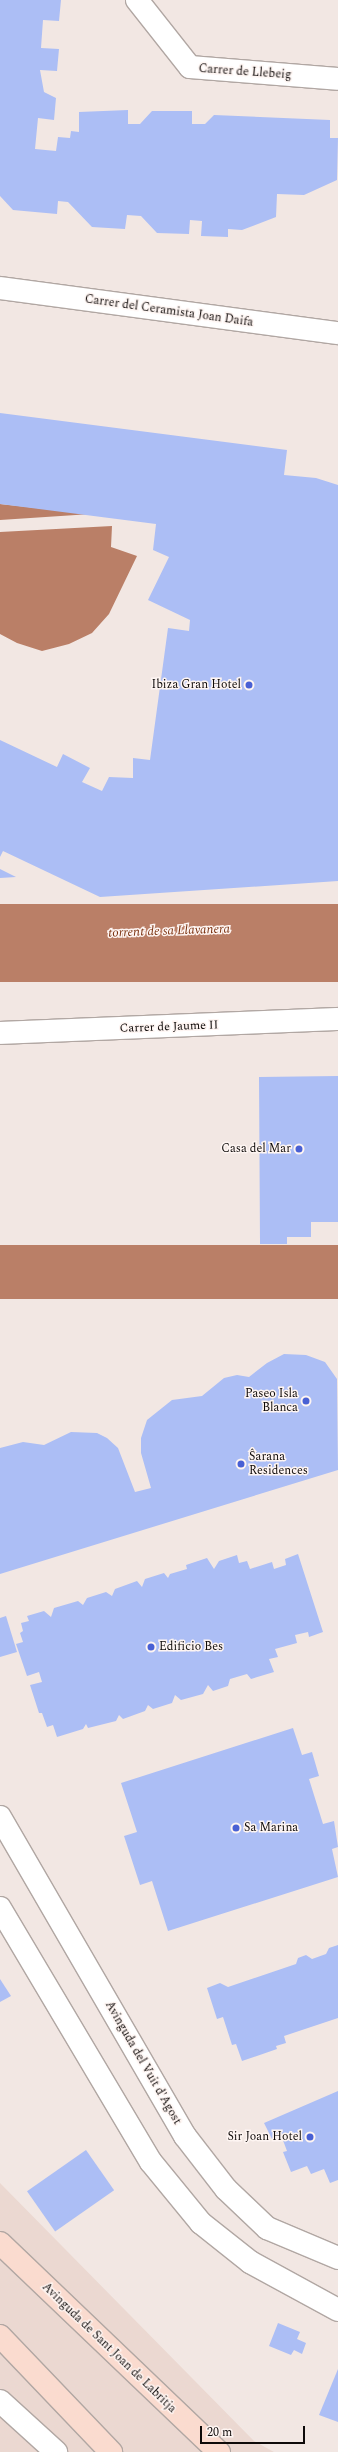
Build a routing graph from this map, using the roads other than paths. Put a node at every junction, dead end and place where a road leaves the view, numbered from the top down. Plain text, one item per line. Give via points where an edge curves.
1 (137, 0) edge
2 (338, 79) edge
3 (0, 288) edge
4 (338, 333) edge
5 (338, 1019) edge
6 (0, 1034) edge
7 (0, 1817) edge
8 (0, 1908) edge
9 (0, 2243) edge
10 (338, 2258) edge
11 (338, 2310) edge
12 (0, 2336) edge
13 (0, 2401) edge
14 (56, 2452) edge
15 (111, 2452) edge
16 (220, 2452) edge

1 - 2 street, Carrer de Llebeig via 190,67
3 - 4 street, Carrer del Ceramista Joan Daifa
5 - 6 street, Carrer de Jaume II
7 - 10 street, Avinguda del Vuit d'Agost via 185,2136 226,2189 267,2228
8 - 11 street via 151,2162 201,2223 250,2262
9 - 16 main road, Avinguda de Sant Joan de Labritja
12 - 15 main road
13 - 14 street

